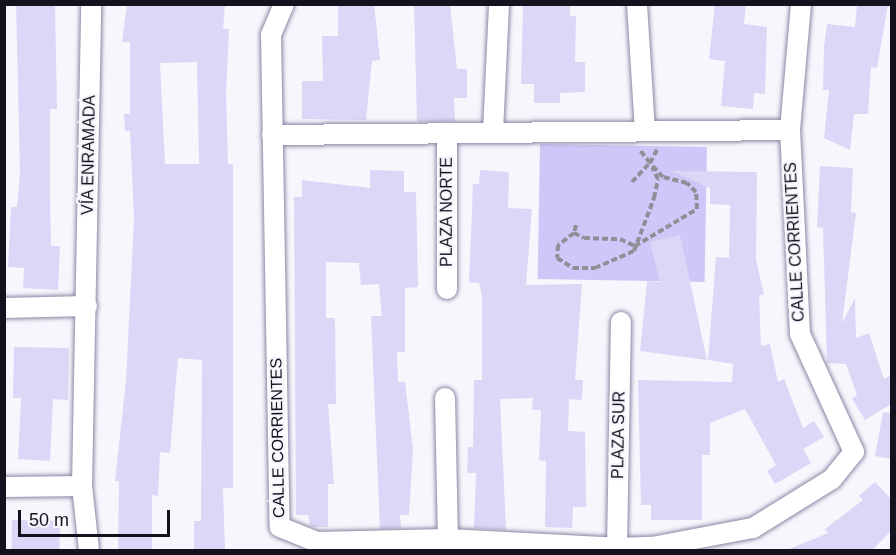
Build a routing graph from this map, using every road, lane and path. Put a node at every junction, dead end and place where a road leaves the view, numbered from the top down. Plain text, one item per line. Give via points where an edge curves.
1 (91, 4) edge
2 (284, 4) edge
3 (499, 4) edge
4 (637, 4) edge
5 (801, 4) edge
6 (624, 130) junction
7 (645, 130) junction
8 (675, 130) junction
9 (790, 130) junction
10 (494, 132) junction
11 (447, 134) junction
12 (272, 135) junction
13 (650, 163) junction
14 (632, 182) dead end
15 (576, 225) dead end
16 (574, 233) junction
17 (635, 246) junction
18 (447, 289) dead end
19 (87, 306) junction
20 (4, 308) edge
21 (621, 322) dead end
22 (445, 398) dead end
23 (82, 486) junction
24 (4, 487) edge
25 (448, 539) junction
26 (617, 548) junction
27 (89, 550) edge

1 - 19 street, VÍA ENRAMADA
2 - 12 street, CALLE CORRIENTES via 271,35
3 - 10 street
4 - 7 street
5 - 9 street, CALLE CORRIENTES
6 - 7 street
6 - 10 street
6 - 13 path
7 - 8 street
8 - 9 street
8 - 13 path
9 - 26 street, CALLE CORRIENTES via 800,334 854,452 832,479 753,528
10 - 11 street
11 - 12 street
11 - 18 street, PLAZA NORTE
12 - 25 street, CALLE CORRIENTES via 280,527 317,542
13 - 14 path via 645,175
13 - 17 path via 656,188
13 - 17 path via 663,177 687,183 696,192 697,209
15 - 16 path
16 - 17 path
16 - 17 path via 558,245 557,258 573,268 614,262
19 - 20 street
19 - 23 street, VÍA ENRAMADA
21 - 26 street, PLAZA SUR
22 - 25 street
23 - 24 street
23 - 27 street, VÍA ENRAMADA
25 - 26 street, CALLE CORRIENTES

